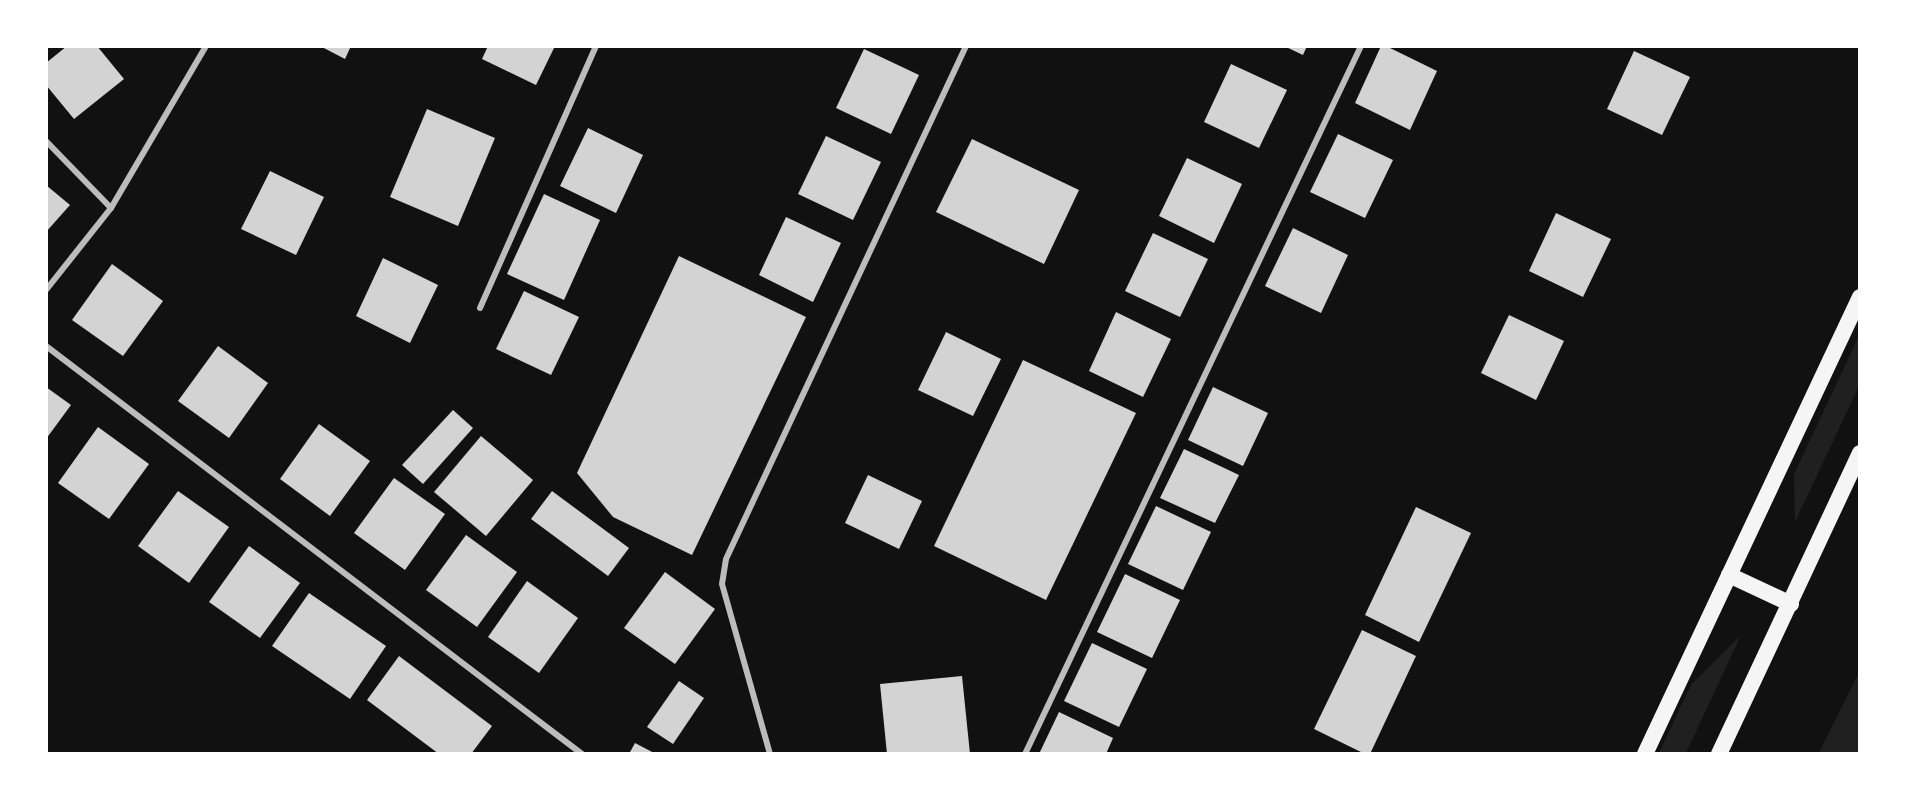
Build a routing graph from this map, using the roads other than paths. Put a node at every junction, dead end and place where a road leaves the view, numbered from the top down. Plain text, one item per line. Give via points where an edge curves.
1 (206, 46) edge
2 (596, 46) edge
3 (966, 46) edge
4 (1361, 46) edge
5 (46, 141) edge
6 (111, 208) junction
7 (46, 290) edge
8 (1860, 297) edge
9 (480, 308) dead end
10 (46, 346) edge
11 (1860, 453) edge
12 (1729, 575) junction
13 (1791, 604) junction
14 (582, 753) edge
15 (770, 753) edge
16 (1025, 753) edge
17 (1645, 753) edge
18 (1719, 753) edge

1 - 6 street
2 - 9 street
3 - 15 street via 726,559 722,584
4 - 16 street
5 - 6 street
6 - 7 street
8 - 12 highway
10 - 14 street
11 - 13 highway
12 - 13 highway
12 - 17 highway
13 - 18 highway

